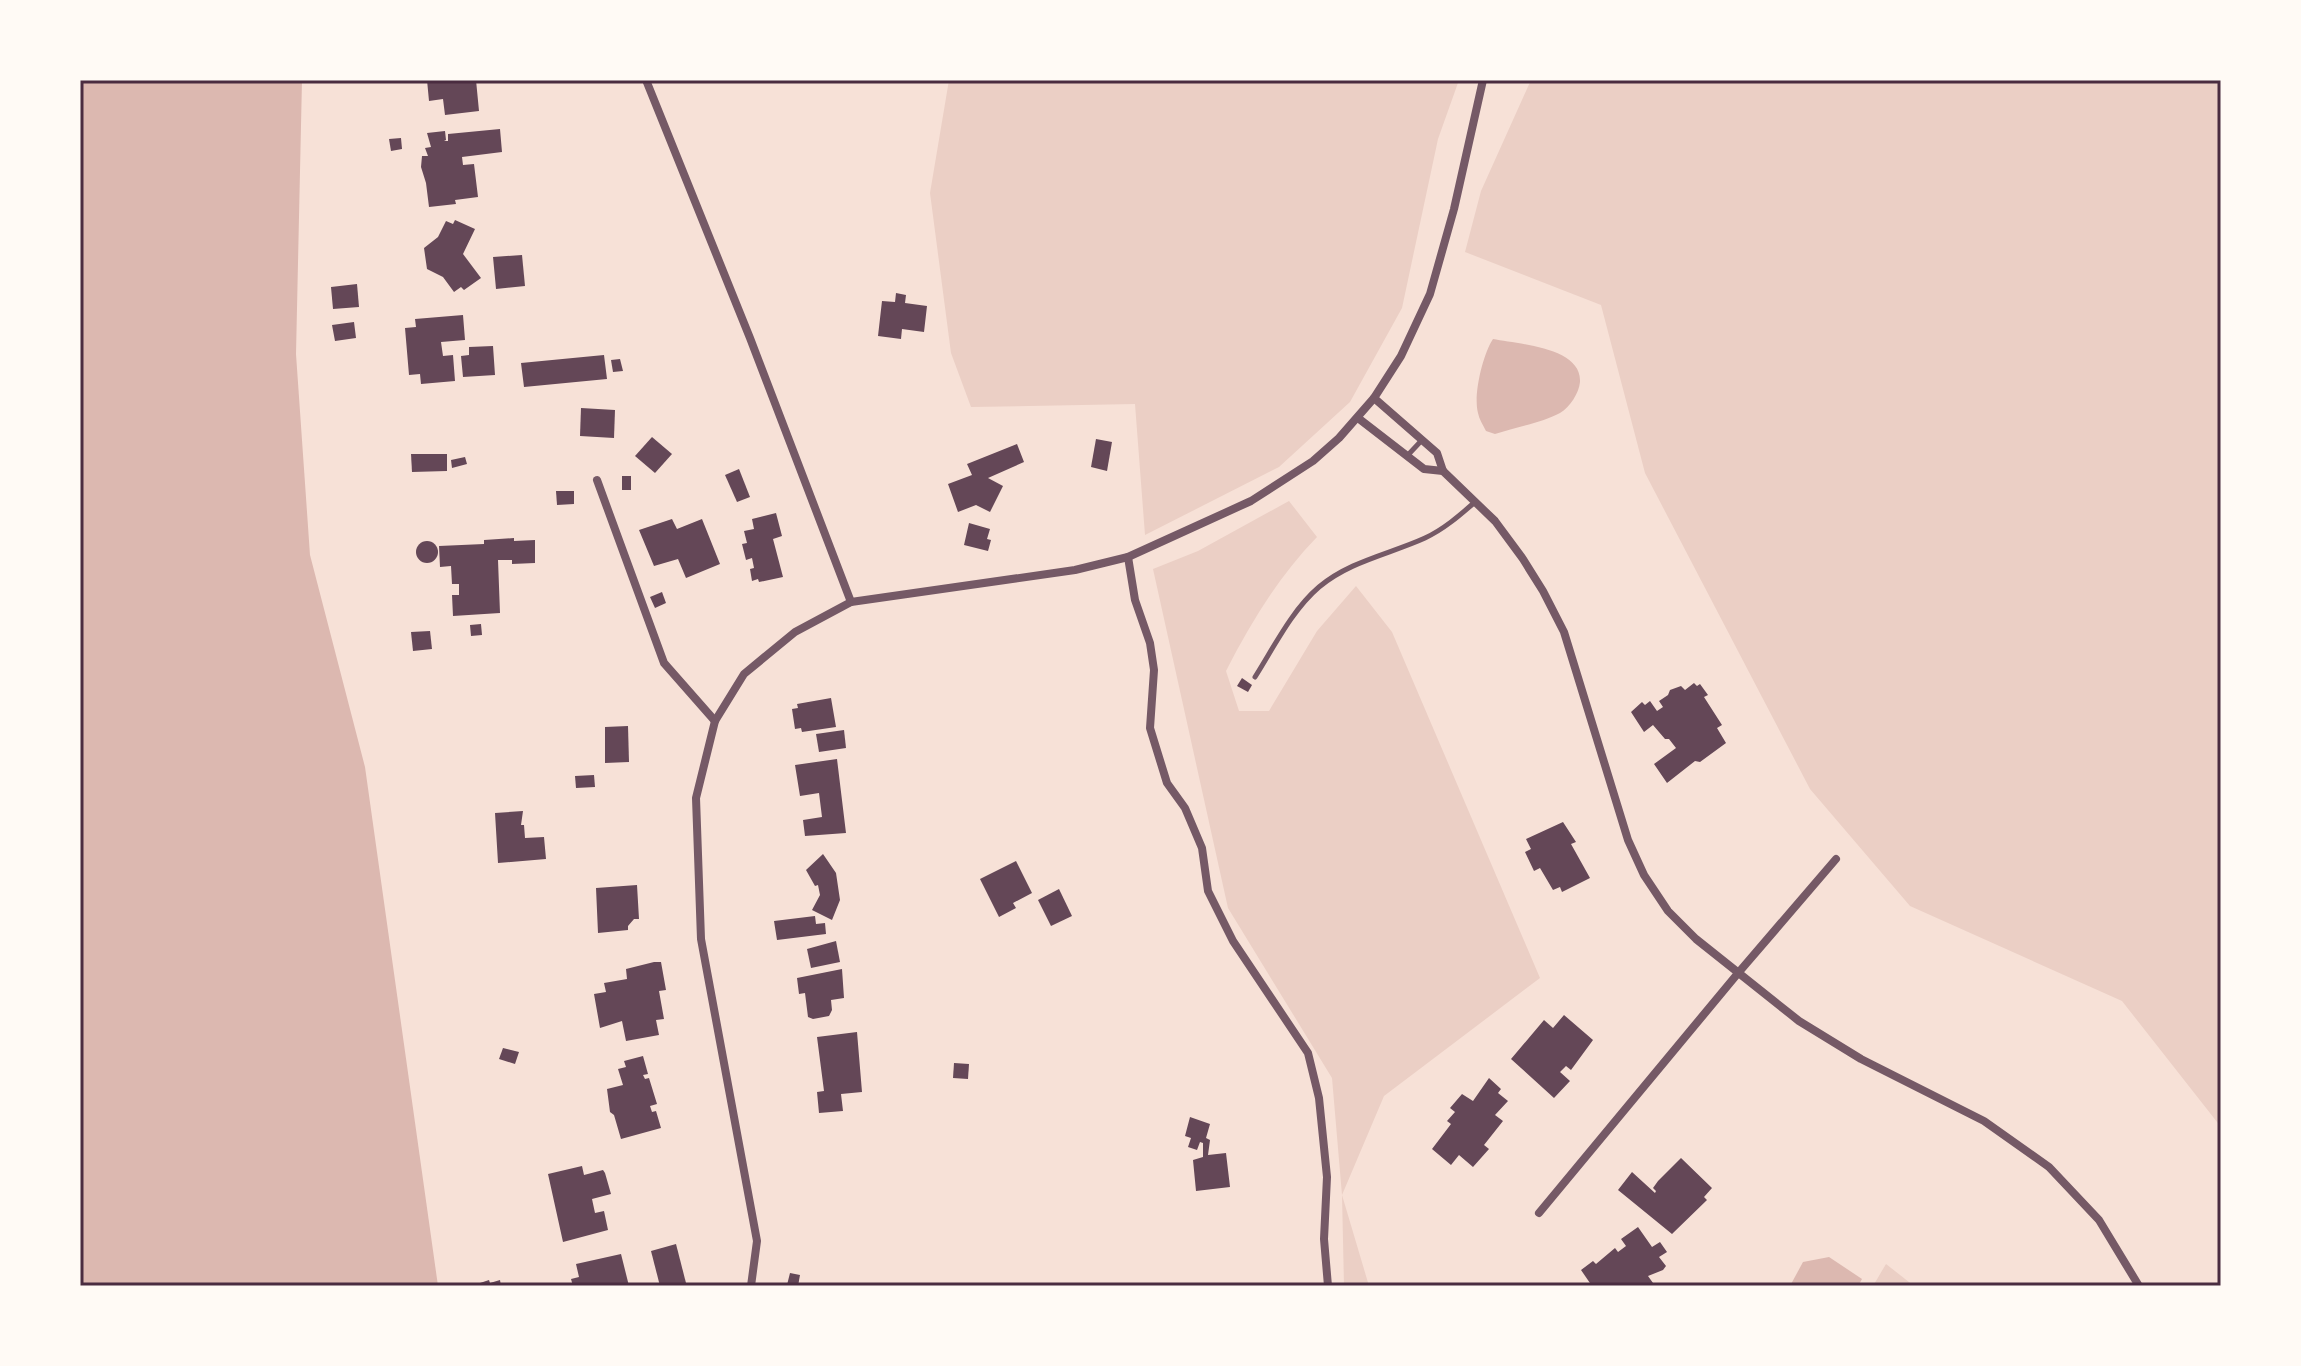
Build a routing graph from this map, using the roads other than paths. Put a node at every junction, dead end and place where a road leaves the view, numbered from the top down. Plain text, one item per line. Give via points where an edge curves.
1 (646, 80) edge
2 (1483, 80) edge
3 (1374, 398) junction
4 (1358, 418) junction
5 (1422, 440) junction
6 (1407, 456) junction
7 (1443, 471) junction
8 (597, 480) dead end
9 (1476, 502) junction
10 (1128, 557) junction
11 (851, 602) junction
12 (1255, 677) dead end
13 (715, 721) junction
14 (1836, 859) dead end
15 (1739, 972) junction
16 (1539, 1213) dead end
17 (751, 1286) edge
18 (1328, 1286) edge
19 (2139, 1286) edge

1 - 11 street
2 - 3 street via 1430,294
3 - 4 street
3 - 5 street
4 - 6 street
4 - 10 street via 1286,480
5 - 6 lane
5 - 7 street via 1437,453
6 - 7 street via 1424,469
7 - 9 street
8 - 13 street via 664,663
9 - 12 lane via 1426,537 1356,564 1321,586 1305,601
9 - 15 street via 1523,559 1564,632 1628,840 1644,875 1668,911
10 - 11 street via 1075,570
10 - 18 street via 1154,670 1150,728 1167,783 1202,848 1208,891 1233,941 1308,1053 1319,1098 1327,1177
11 - 13 street via 795,632 744,674
13 - 17 street via 696,798 701,939 757,1241
14 - 15 street
15 - 16 street
15 - 19 street via 1833,1043 1984,1121 2049,1167 2099,1220

